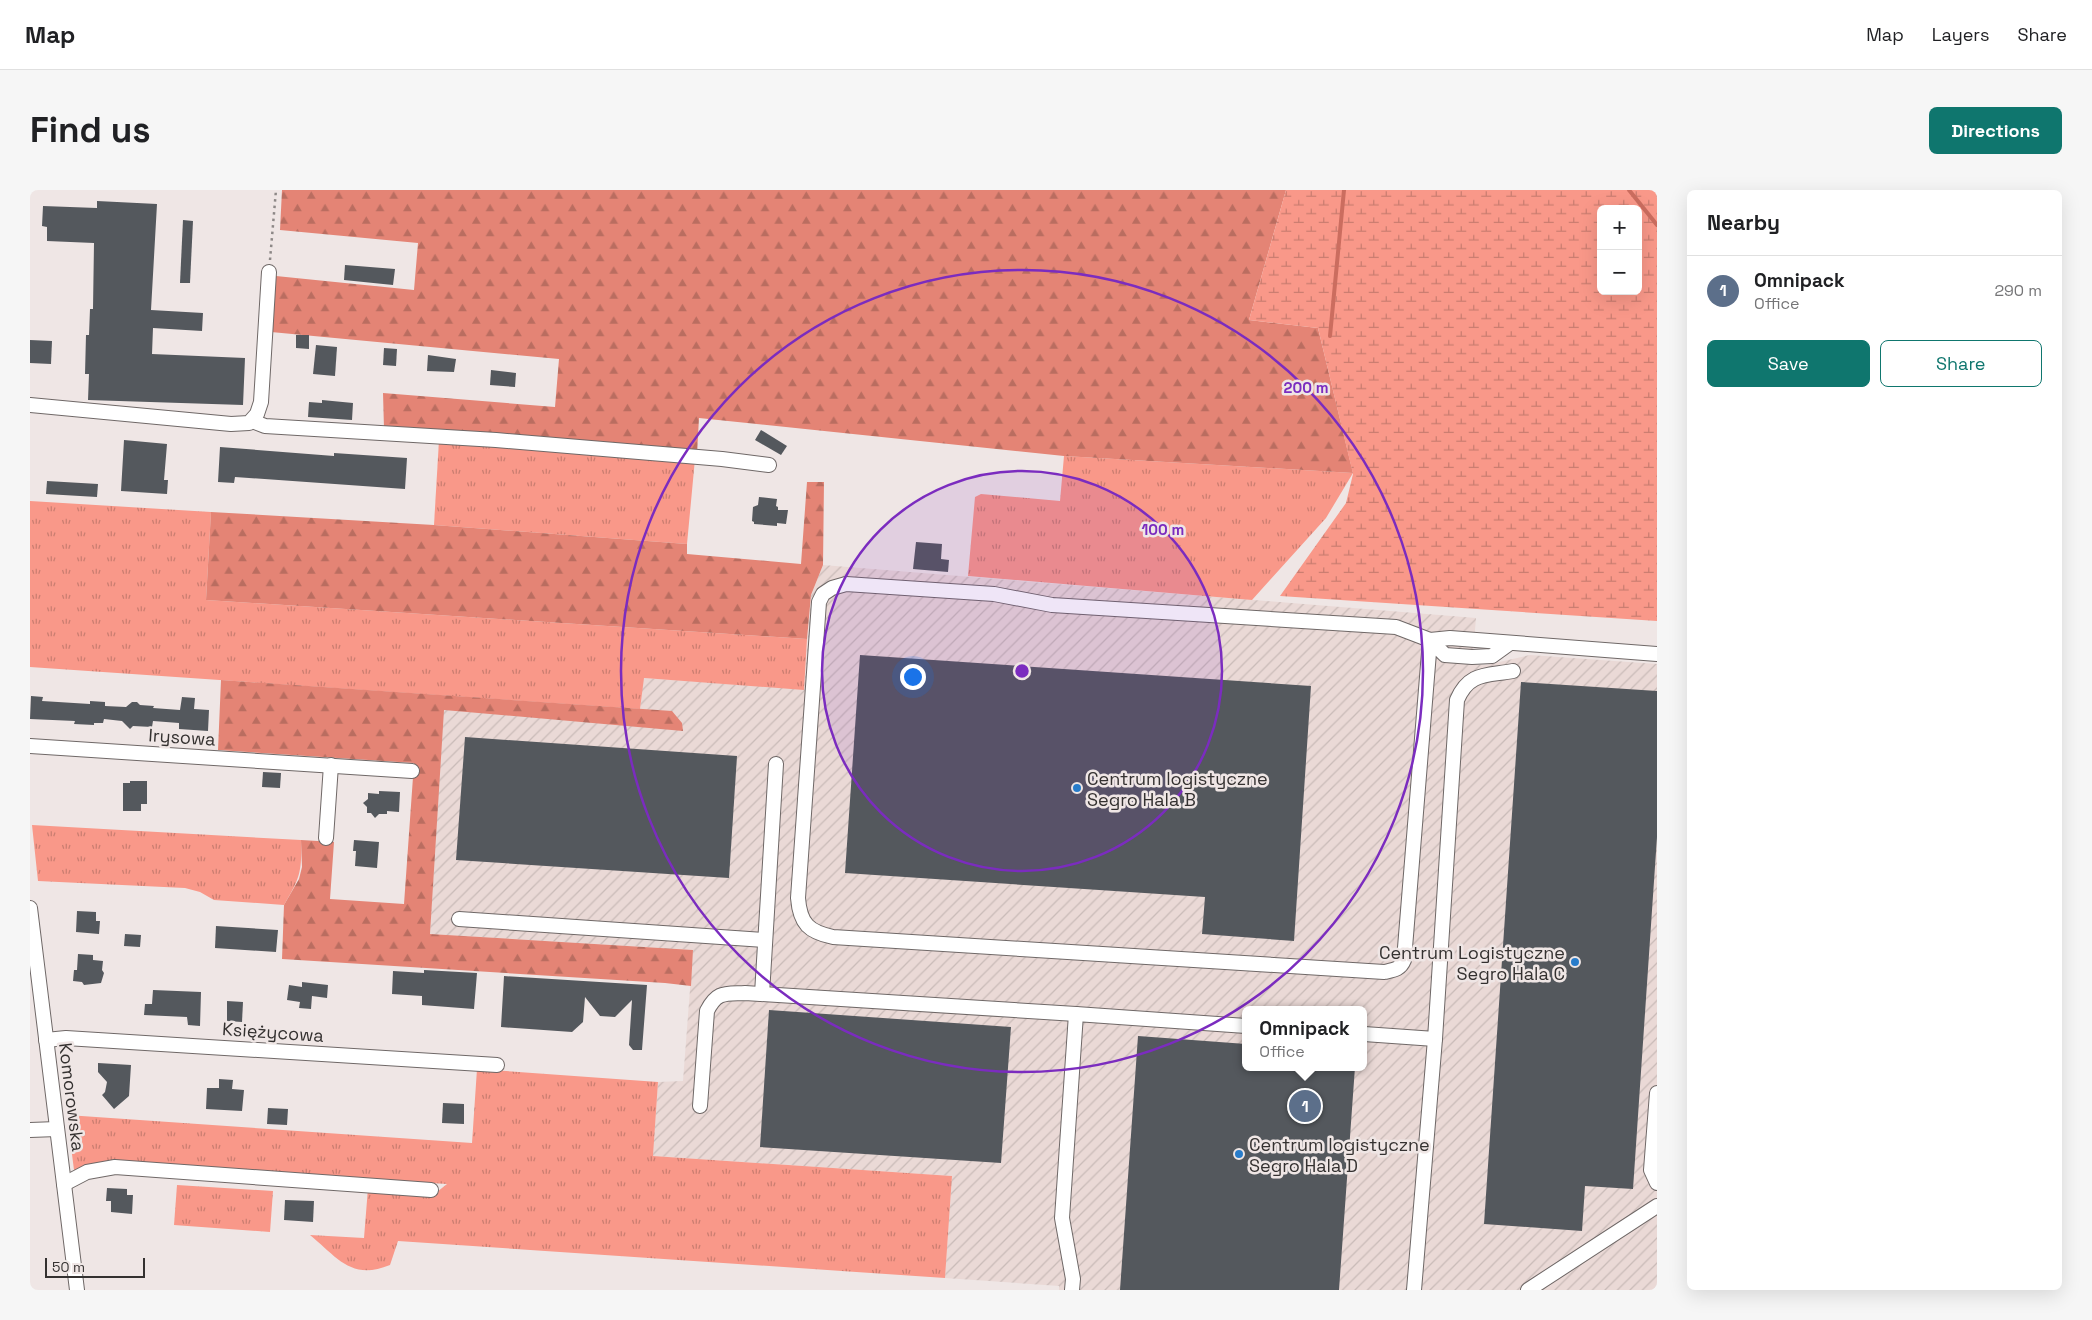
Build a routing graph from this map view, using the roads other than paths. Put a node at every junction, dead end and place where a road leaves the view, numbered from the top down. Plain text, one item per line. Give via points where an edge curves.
1 (269, 272) road end
2 (30, 406) edge
3 (252, 421) junction
4 (769, 465) dead end
5 (1430, 640) junction
6 (1657, 654) edge
7 (1512, 671) dead end
8 (30, 746) edge
9 (776, 764) dead end
10 (331, 765) junction
11 (412, 771) dead end
12 (326, 838) dead end
13 (30, 908) edge
14 (459, 920) dead end
15 (765, 940) junction
16 (762, 994) junction
17 (1076, 1014) junction
18 (1242, 1026) edge
19 (1367, 1034) edge
20 (1434, 1039) junction
21 (46, 1040) junction
22 (497, 1065) dead end
23 (1657, 1093) edge
24 (700, 1106) dead end
25 (58, 1129) junction
26 (30, 1130) edge
27 (1657, 1183) edge
28 (64, 1184) junction
29 (431, 1190) dead end
30 (1657, 1206) edge
31 (77, 1290) edge
32 (1072, 1290) edge
33 (1414, 1290) edge
34 (1528, 1290) edge

1 - 3 street via 261,402
2 - 3 street via 232,424
3 - 4 street via 265,426 505,441
5 - 5 street via 1396,627 1052,605 994,594 908,587 846,584 832,588 823,594 819,602 798,898 802,919 817,934 833,937 1384,972 1397,969 1404,960
5 - 6 street via 1450,638
7 - 20 street via 1473,678 1466,683 1457,700
8 - 10 street, Irysowa
9 - 15 street
10 - 11 street, Irysowa
10 - 12 street
13 - 21 street, Komorowska
14 - 15 street
15 - 16 street
16 - 17 street
16 - 24 street via 722,994 710,1005 706,1018
17 - 18 street
17 - 32 street via 1062,1218 1073,1279
19 - 20 street
20 - 33 street
21 - 22 street, Księżycowa via 76,1039
21 - 25 street, Komorowska
23 - 27 street via 1651,1170
25 - 26 street
25 - 28 street, Komorowska
28 - 29 street via 87,1172 115,1167
28 - 31 street, Komorowska
30 - 34 street

